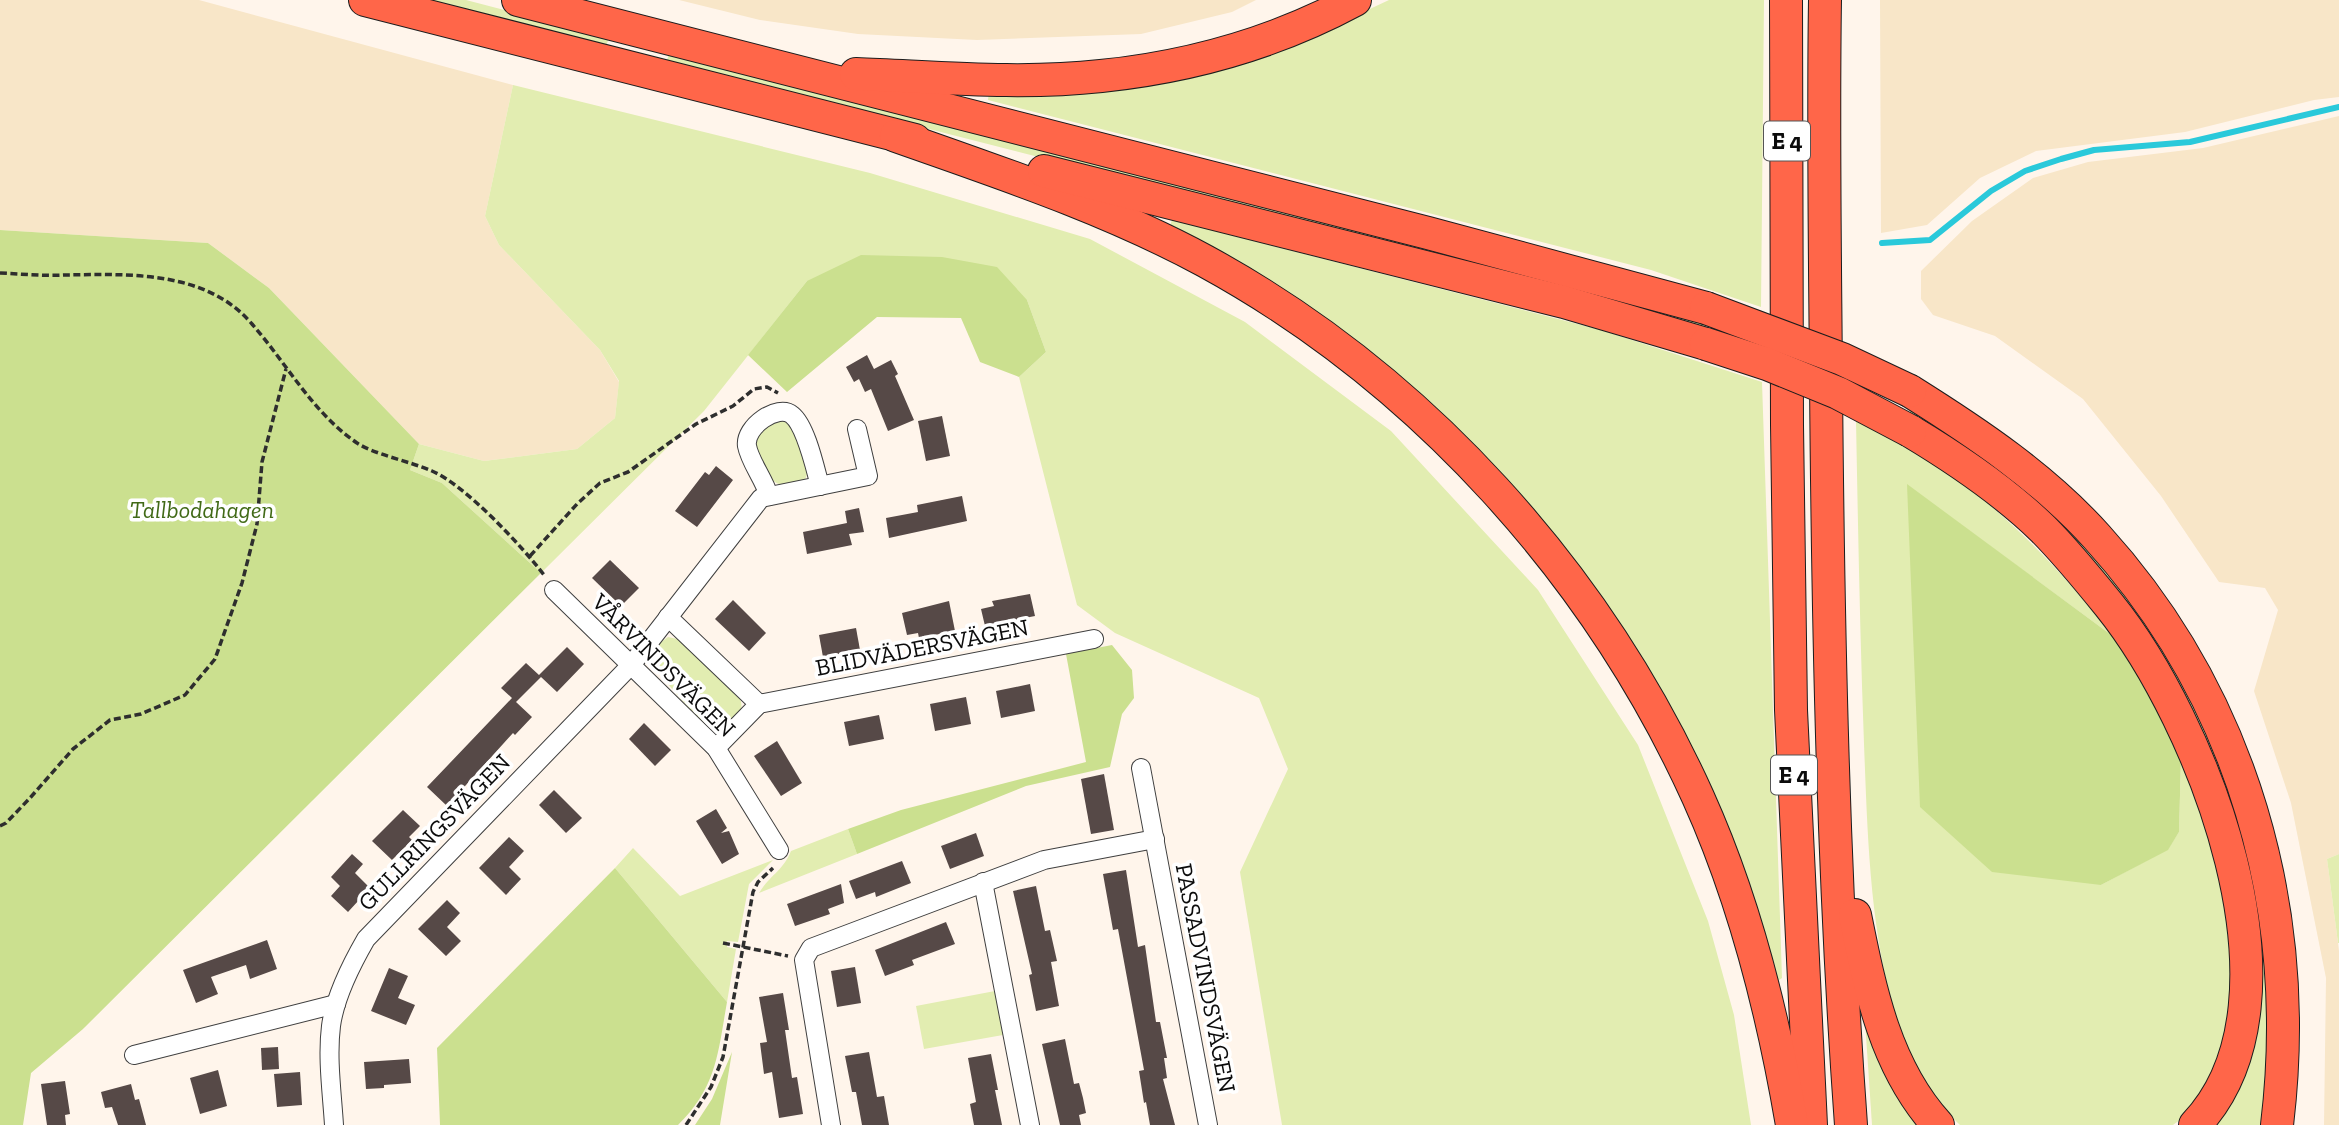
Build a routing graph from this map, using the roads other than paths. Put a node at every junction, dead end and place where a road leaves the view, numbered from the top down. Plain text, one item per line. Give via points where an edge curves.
1 (365, 0) edge
2 (518, 0) edge
3 (1355, 0) edge
4 (1786, 0) edge
5 (1825, 0) edge
6 (795, 71) junction
7 (895, 136) junction
8 (857, 429) dead end
9 (820, 486) junction
10 (769, 496) junction
11 (554, 590) road end
12 (668, 617) junction
13 (1094, 639) dead end
14 (632, 664) junction
15 (759, 704) junction
16 (716, 748) junction
17 (1141, 768) dead end
18 (1835, 821) junction
19 (1155, 839) junction
20 (779, 850) road end
21 (983, 882) junction
22 (336, 1004) junction
23 (134, 1055) dead end
24 (334, 1125) edge
25 (831, 1125) edge
26 (1030, 1125) edge
27 (1208, 1125) edge
28 (1792, 1125) edge
29 (1811, 1125) edge
30 (1851, 1125) edge
31 (1938, 1125) edge
32 (2195, 1125) edge
33 (2277, 1125) edge

1 - 7 highway
2 - 6 highway
3 - 6 highway via 1264,41 1184,64 1101,76 1013,80
4 - 29 highway, E 4 via 1791,710
5 - 18 highway, E 4 via 1827,564
6 - 33 highway, bridge via 1706,308 1842,359 1910,391 1964,425 2012,460 2096,536 2171,634 2205,692 2243,783 2271,885 2282,981 2283,1081
7 - 28 highway via 1056,193 1207,262 1262,295 1372,374 1429,422 1485,480 1594,614 1662,725 1699,800 1751,941
7 - 32 highway, bridge via 1564,302 1706,344 1838,393 1948,454 2042,528 2110,606 2165,690 2207,781 2234,876 2246,984 2242,1032 2229,1074
8 - 9 street via 868,475
9 - 10 street
9 - 10 street via 795,416 780,412 756,423 748,434 747,449
10 - 12 street, GULLRINGSVÄGEN via 761,498
11 - 14 street, VÅRVINDSVÄGEN
12 - 14 street, GULLRINGSVÄGEN
12 - 15 street
13 - 15 street, BLIDVÄDERSVÄGEN
14 - 16 street, VÅRVINDSVÄGEN
14 - 22 street, GULLRINGSVÄGEN via 375,926 357,953
15 - 16 street
16 - 20 street, VÅRVINDSVÄGEN
17 - 19 street, PASSADVINDSVÄGEN
18 - 30 highway, E 4
18 - 31 highway via 1878,1016 1913,1095
19 - 21 street, PASSADVINDSVÄGEN via 1044,860
19 - 27 street, PASSADVINDSVÄGEN
21 - 25 street, PASSADVINDSVÄGEN via 811,948 804,960
21 - 26 street
22 - 23 street
22 - 24 street, GULLRINGSVÄGEN via 330,1043

